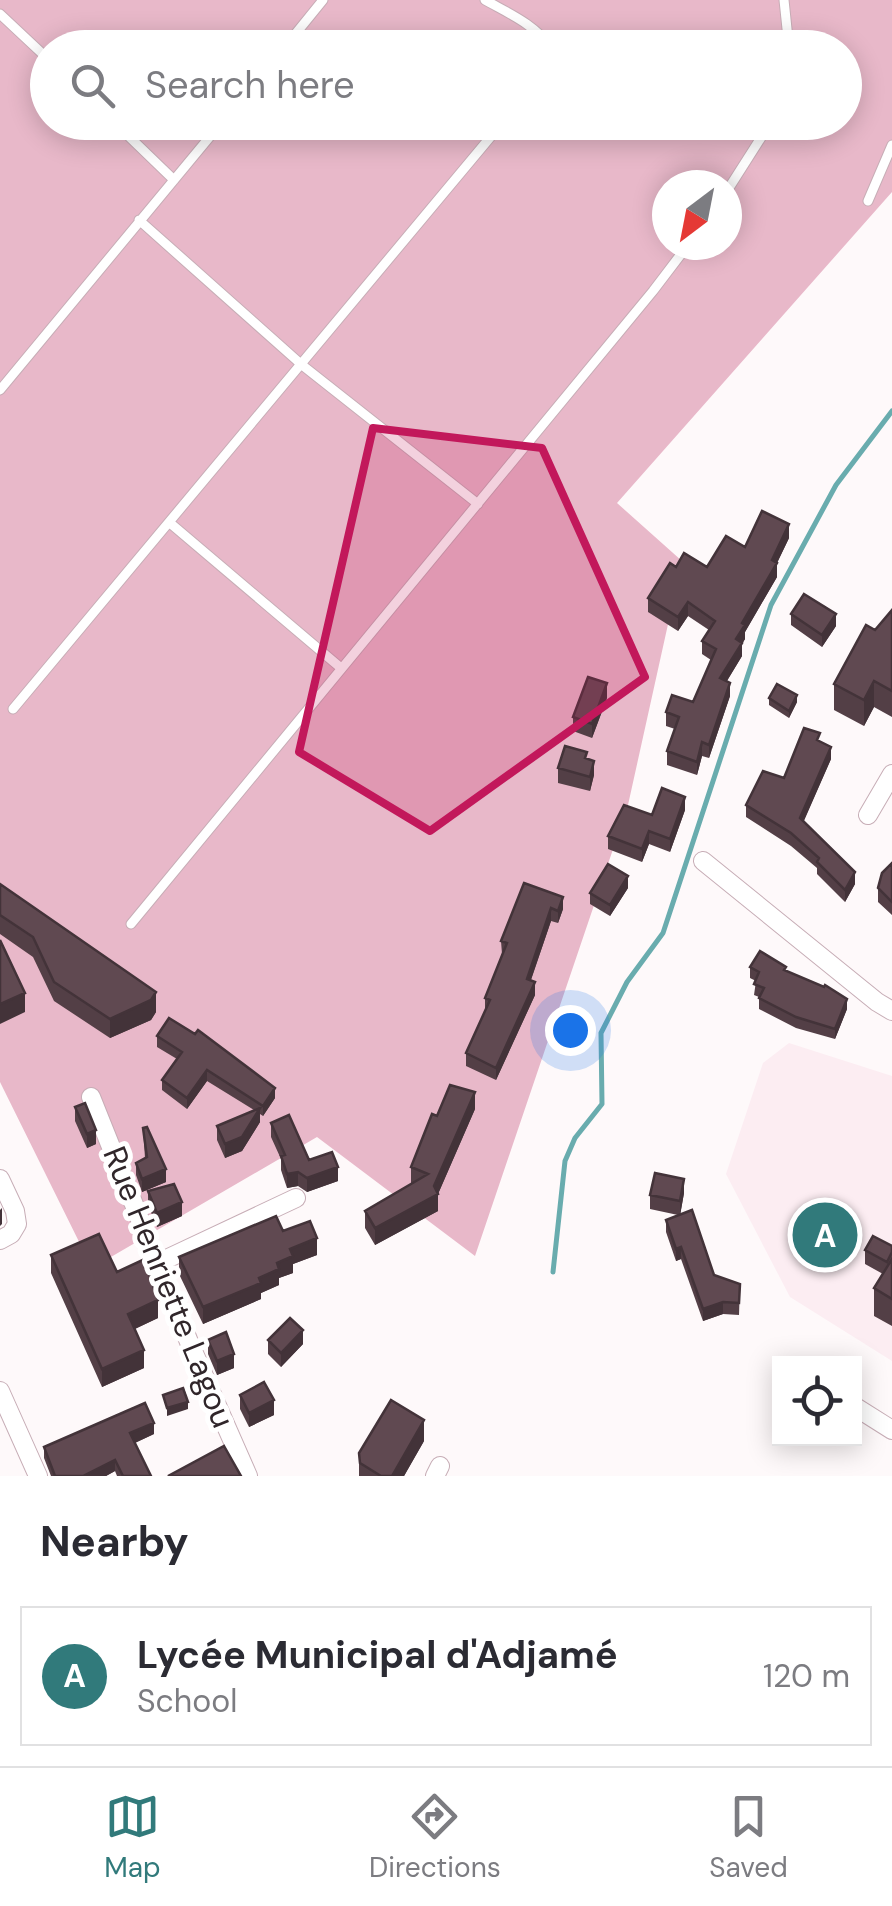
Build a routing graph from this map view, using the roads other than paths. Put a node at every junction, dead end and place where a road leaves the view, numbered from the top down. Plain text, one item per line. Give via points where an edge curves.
1 (323, 0) edge
2 (485, 0) edge
3 (784, 0) edge
4 (0, 14) edge
5 (299, 30) edge
6 (535, 30) edge
7 (787, 30) edge
8 (30, 42) edge
9 (133, 140) edge
10 (207, 140) edge
11 (488, 140) edge
12 (760, 140) edge
13 (892, 145) edge
14 (741, 170) edge
15 (174, 180) junction
16 (868, 201) dead end
17 (139, 220) junction
18 (676, 260) edge
19 (302, 365) junction
20 (0, 390) edge
21 (478, 504) junction
22 (170, 523) junction
23 (341, 668) junction
24 (13, 708) dead end
25 (892, 774) edge
26 (868, 815) dead end
27 (702, 860) dead end
28 (131, 924) dead end
29 (892, 1011) edge
30 (91, 1097) dead end
31 (0, 1179) edge
32 (296, 1198) dead end
33 (0, 1240) edge
34 (158, 1262) junction
35 (3, 1403) edge
36 (862, 1411) edge
37 (892, 1430) edge
38 (38, 1476) edge
39 (248, 1476) edge

1 - 5 lane
2 - 6 lane
3 - 7 lane
4 - 8 lane
9 - 15 lane
10 - 15 lane
11 - 19 lane
12 - 14 lane
13 - 16 lane
15 - 17 lane
17 - 19 lane
17 - 20 lane
18 - 21 lane
19 - 21 lane
19 - 22 lane
21 - 23 lane
22 - 23 lane
22 - 24 lane
23 - 28 lane
25 - 26 street
27 - 29 street
30 - 34 street, Rue Henriette Lagou
31 - 33 street via 17,1224
32 - 34 street
34 - 39 street, Rue Henriette Lagou
35 - 38 street
36 - 37 street

